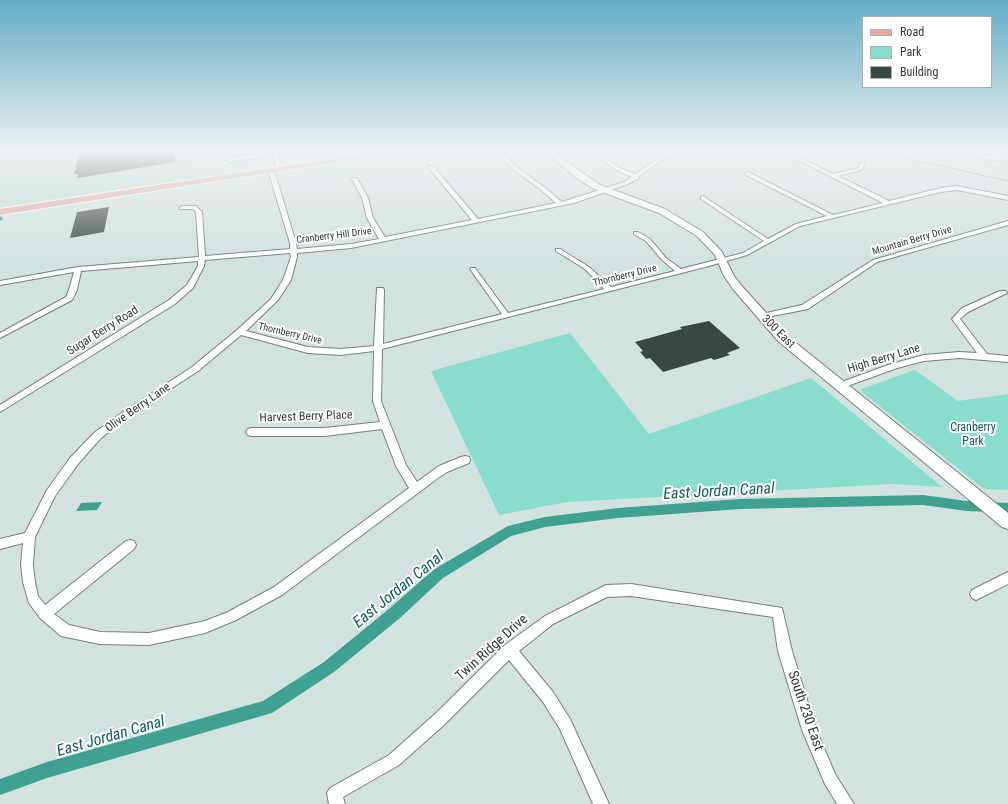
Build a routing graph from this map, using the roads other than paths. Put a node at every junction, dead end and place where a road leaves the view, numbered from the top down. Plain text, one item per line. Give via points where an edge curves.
1 (145, 190) edge
2 (277, 190) edge
3 (361, 190) edge
4 (450, 190) edge
5 (544, 190) edge
6 (605, 190) joint
7 (779, 190) edge
8 (860, 190) edge
9 (945, 190) edge
10 (964, 190) edge
11 (703, 198) dead end
12 (1008, 198) edge
13 (888, 203) junction
14 (560, 204) junction
15 (182, 208) dead end
16 (0, 212) edge
17 (832, 216) junction
18 (476, 221) junction
19 (1008, 223) edge
20 (636, 233) dead end
21 (383, 240) junction
22 (768, 241) junction
23 (558, 250) dead end
24 (294, 251) junction
25 (202, 259) junction
26 (722, 261) junction
27 (78, 269) junction
28 (473, 269) dead end
29 (680, 272) junction
30 (0, 283) edge
31 (380, 290) dead end
32 (610, 290) junction
33 (1003, 293) dead end
34 (508, 316) junction
35 (762, 316) junction
36 (240, 332) junction
37 (0, 336) edge
38 (377, 348) junction
39 (984, 356) junction
40 (1008, 358) edge
41 (839, 386) junction
42 (0, 409) edge
43 (385, 425) junction
44 (251, 432) dead end
45 (465, 460) dead end
46 (415, 488) junction
47 (1003, 518) edge
48 (29, 537) junction
49 (0, 544) edge
50 (130, 545) dead end
51 (1008, 578) edge
52 (976, 594) dead end
53 (778, 612) joint
54 (44, 614) junction
55 (510, 650) junction
56 (336, 804) edge
57 (601, 804) edge
58 (846, 804) edge

1 - 16 main road
2 - 24 street
3 - 21 street via 370,218
4 - 18 street
5 - 14 street
6 - 14 street, Cranberry Hill Drive
6 - 26 street, 300 East via 662,211 684,223 708,242
7 - 17 street
8 - 13 street
9 - 13 street, Thornberry Drive
10 - 12 street, Thornberry Drive
11 - 22 street
13 - 17 street, Thornberry Drive
14 - 18 street, Cranberry Hill Drive
15 - 25 street via 194,207 198,210
17 - 22 street, Thornberry Drive via 798,225
18 - 21 street, Cranberry Hill Drive
19 - 35 street, Mountain Berry Drive via 875,261 805,307
20 - 29 street via 648,240 664,259
21 - 24 street, Cranberry Hill Drive via 346,247
22 - 26 street, Thornberry Drive via 745,254
23 - 32 street via 587,268
24 - 25 street, Cranberry Hill Drive
24 - 36 street, Olive Berry Lane via 291,271 282,289 264,311
25 - 27 street, Cranberry Hill Drive
25 - 42 street, Sugar Berry Road via 194,281 176,299
26 - 29 street, Thornberry Drive
26 - 35 street, 300 East via 729,276
27 - 30 street, Cranberry Hill Drive
27 - 37 street via 69,298
28 - 34 street
29 - 32 street, Thornberry Drive
31 - 38 street
32 - 34 street, Thornberry Drive
33 - 39 street via 965,310 956,319
34 - 38 street, Thornberry Drive
35 - 41 street, 300 East via 782,338
36 - 38 street, Thornberry Drive via 316,351 341,352
36 - 48 street, Olive Berry Lane via 195,369 122,416 98,436 63,476
38 - 43 street via 377,400
39 - 40 street, High Berry Lane
39 - 41 street, High Berry Lane via 941,356 909,361
41 - 47 street, 300 East
43 - 44 street, Harvest Berry Place via 326,432
43 - 46 street via 401,466
45 - 46 street, Olive Berry Lane via 443,469
46 - 54 street, Olive Berry Lane via 278,591 232,616 205,627 149,639 100,638 66,631
48 - 49 street
48 - 54 street, Olive Berry Lane via 28,582 33,599
50 - 54 street
51 - 52 street
53 - 55 street, Twin Ridge Drive via 630,590 606,591 549,620
53 - 58 street, South 230 East via 785,652 809,730 830,779
55 - 56 street, Twin Ridge Drive via 394,760 335,793
55 - 57 street via 548,697 565,724

